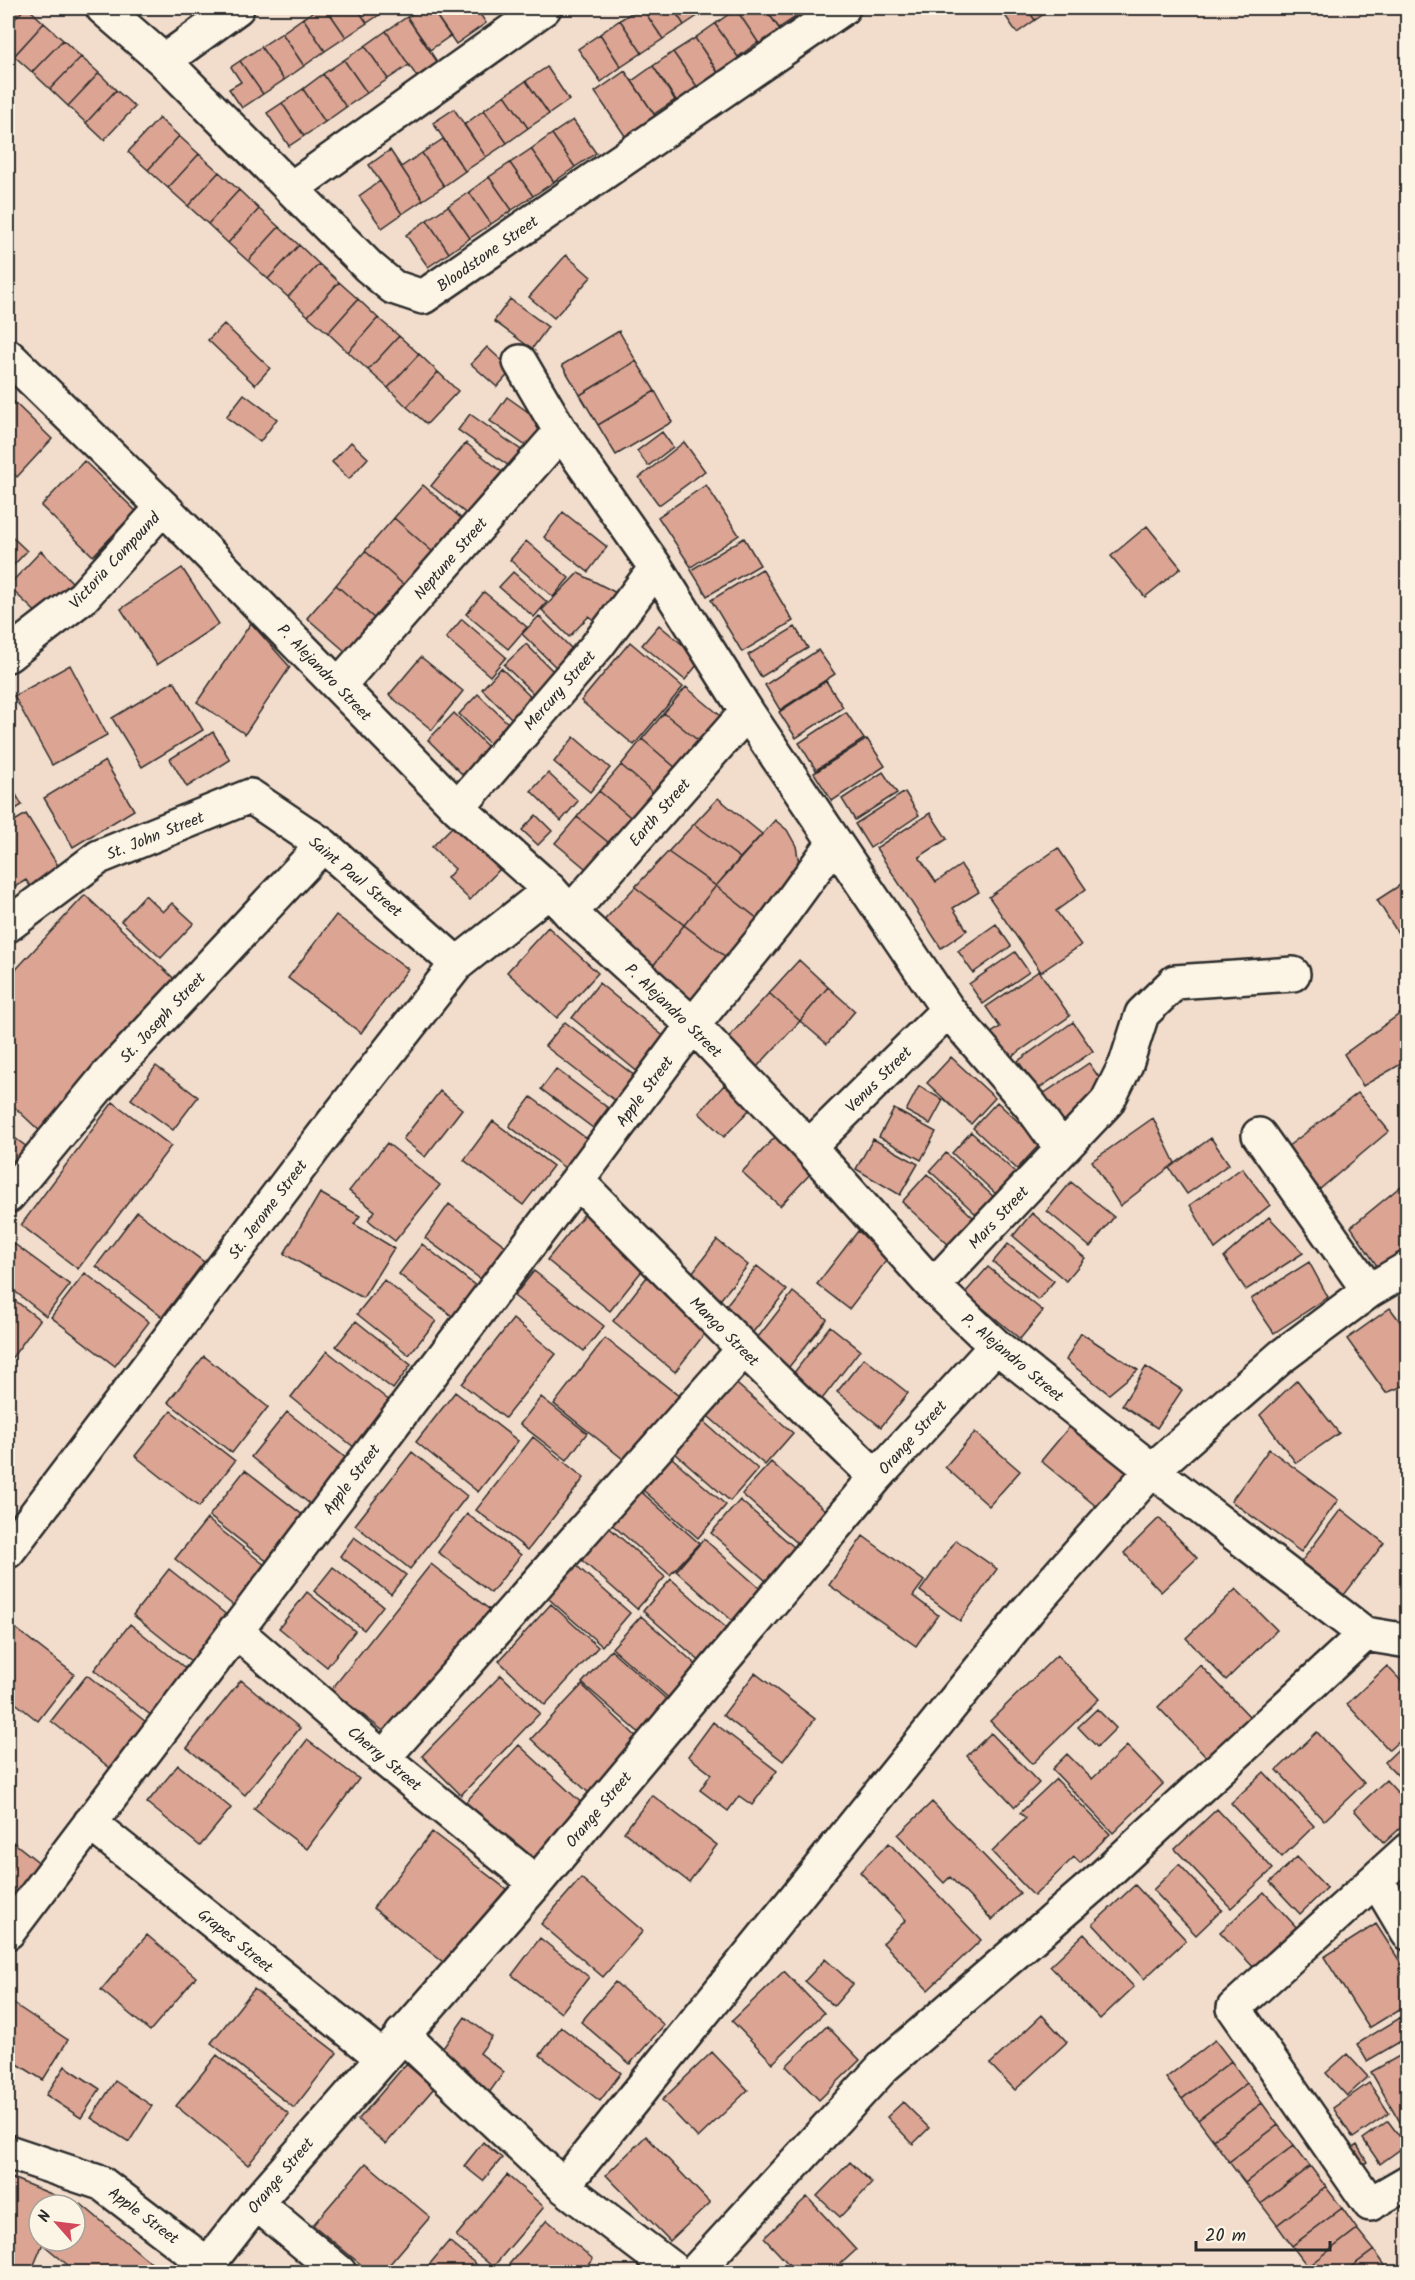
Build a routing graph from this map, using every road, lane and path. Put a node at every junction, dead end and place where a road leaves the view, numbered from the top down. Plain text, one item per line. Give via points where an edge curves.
1 (103, 8) edge
2 (237, 8) edge
3 (544, 8) edge
4 (843, 8) edge
5 (164, 61) junction
6 (292, 188) junction
7 (8, 356) edge
8 (520, 362) dead end
9 (561, 432) junction
10 (163, 507) junction
11 (656, 568) junction
12 (8, 655) edge
13 (339, 685) junction
14 (747, 712) junction
15 (250, 796) joint
16 (458, 808) junction
17 (834, 843) junction
18 (323, 845) junction
19 (560, 901) junction
20 (8, 925) edge
21 (457, 964) junction
22 (1293, 974) dead end
23 (948, 1010) junction
24 (693, 1025) junction
25 (1259, 1135) dead end
26 (810, 1147) junction
27 (1062, 1149) junction
28 (578, 1181) junction
29 (8, 1196) edge
30 (1407, 1268) edge
31 (933, 1286) junction
32 (1369, 1291) junction
33 (996, 1346) junction
34 (744, 1349) junction
35 (1152, 1470) junction
36 (876, 1477) junction
37 (8, 1551) edge
38 (235, 1630) junction
39 (1365, 1634) junction
40 (1407, 1641) edge
41 (383, 1758) junction
42 (90, 1823) junction
43 (1407, 1850) edge
44 (1376, 1879) junction
45 (536, 1883) junction
46 (8, 1932) edge
47 (1407, 1933) edge
48 (392, 2045) junction
49 (8, 2152) edge
50 (1407, 2182) edge
51 (563, 2186) junction
52 (256, 2203) junction
53 (205, 2268) edge
54 (339, 2272) edge
55 (676, 2272) edge
56 (695, 2272) edge

1 - 5 street, Bloodstone Street
2 - 5 street
3 - 6 street
4 - 6 street, Bloodstone Street via 423,297 393,287
5 - 6 street, Bloodstone Street
7 - 10 street, P. Alejandro Street
8 - 9 street
9 - 11 street
9 - 13 street, Neptune Street
10 - 12 street, Victoria Compound via 83,597
10 - 13 street, P. Alejandro Street
11 - 14 street
11 - 16 street, Mercury Street via 597,646
13 - 16 street, P. Alejandro Street
14 - 17 street
14 - 19 street, Earth Street
15 - 18 street, Saint Paul Street
15 - 20 street, St. John Street via 99,857
16 - 19 street, P. Alejandro Street
17 - 23 street
17 - 24 street, Apple Street
18 - 21 street, Saint Paul Street
18 - 29 street, St. Joseph Street via 107,1076
19 - 21 street, St. Jerome Street
19 - 24 street, P. Alejandro Street
21 - 37 street, St. Jerome Street
22 - 27 street, Mars Street via 1174,982 1142,1014 1126,1064 1107,1102
23 - 26 street, Venus Street
23 - 27 street via 1031,1106
24 - 26 street, P. Alejandro Street
24 - 28 street, Apple Street
25 - 32 street
26 - 31 street, P. Alejandro Street
27 - 31 street, Mars Street
28 - 34 street, Mango Street
28 - 38 street, Apple Street
30 - 32 street
31 - 33 street, P. Alejandro Street
32 - 35 street via 1282,1356
33 - 35 street, P. Alejandro Street
33 - 36 street, Orange Street
34 - 36 street, Mango Street
34 - 41 street
35 - 39 street, P. Alejandro Street
35 - 51 street via 1028,1610
36 - 45 street, Orange Street
38 - 41 street, Cherry Street
38 - 42 street, Apple Street
39 - 40 street
39 - 56 street via 1097,1882 884,2066
41 - 45 street, Cherry Street
42 - 46 street, Apple Street
42 - 48 street, Grapes Street
43 - 44 street
44 - 47 street
44 - 50 street via 1233,2008 1370,2204
45 - 48 street, Orange Street
48 - 51 street, Grapes Street
48 - 52 street, Orange Street
49 - 53 street, Apple Street via 101,2183
51 - 55 street, Grapes Street
52 - 53 street, Orange Street
52 - 54 street

